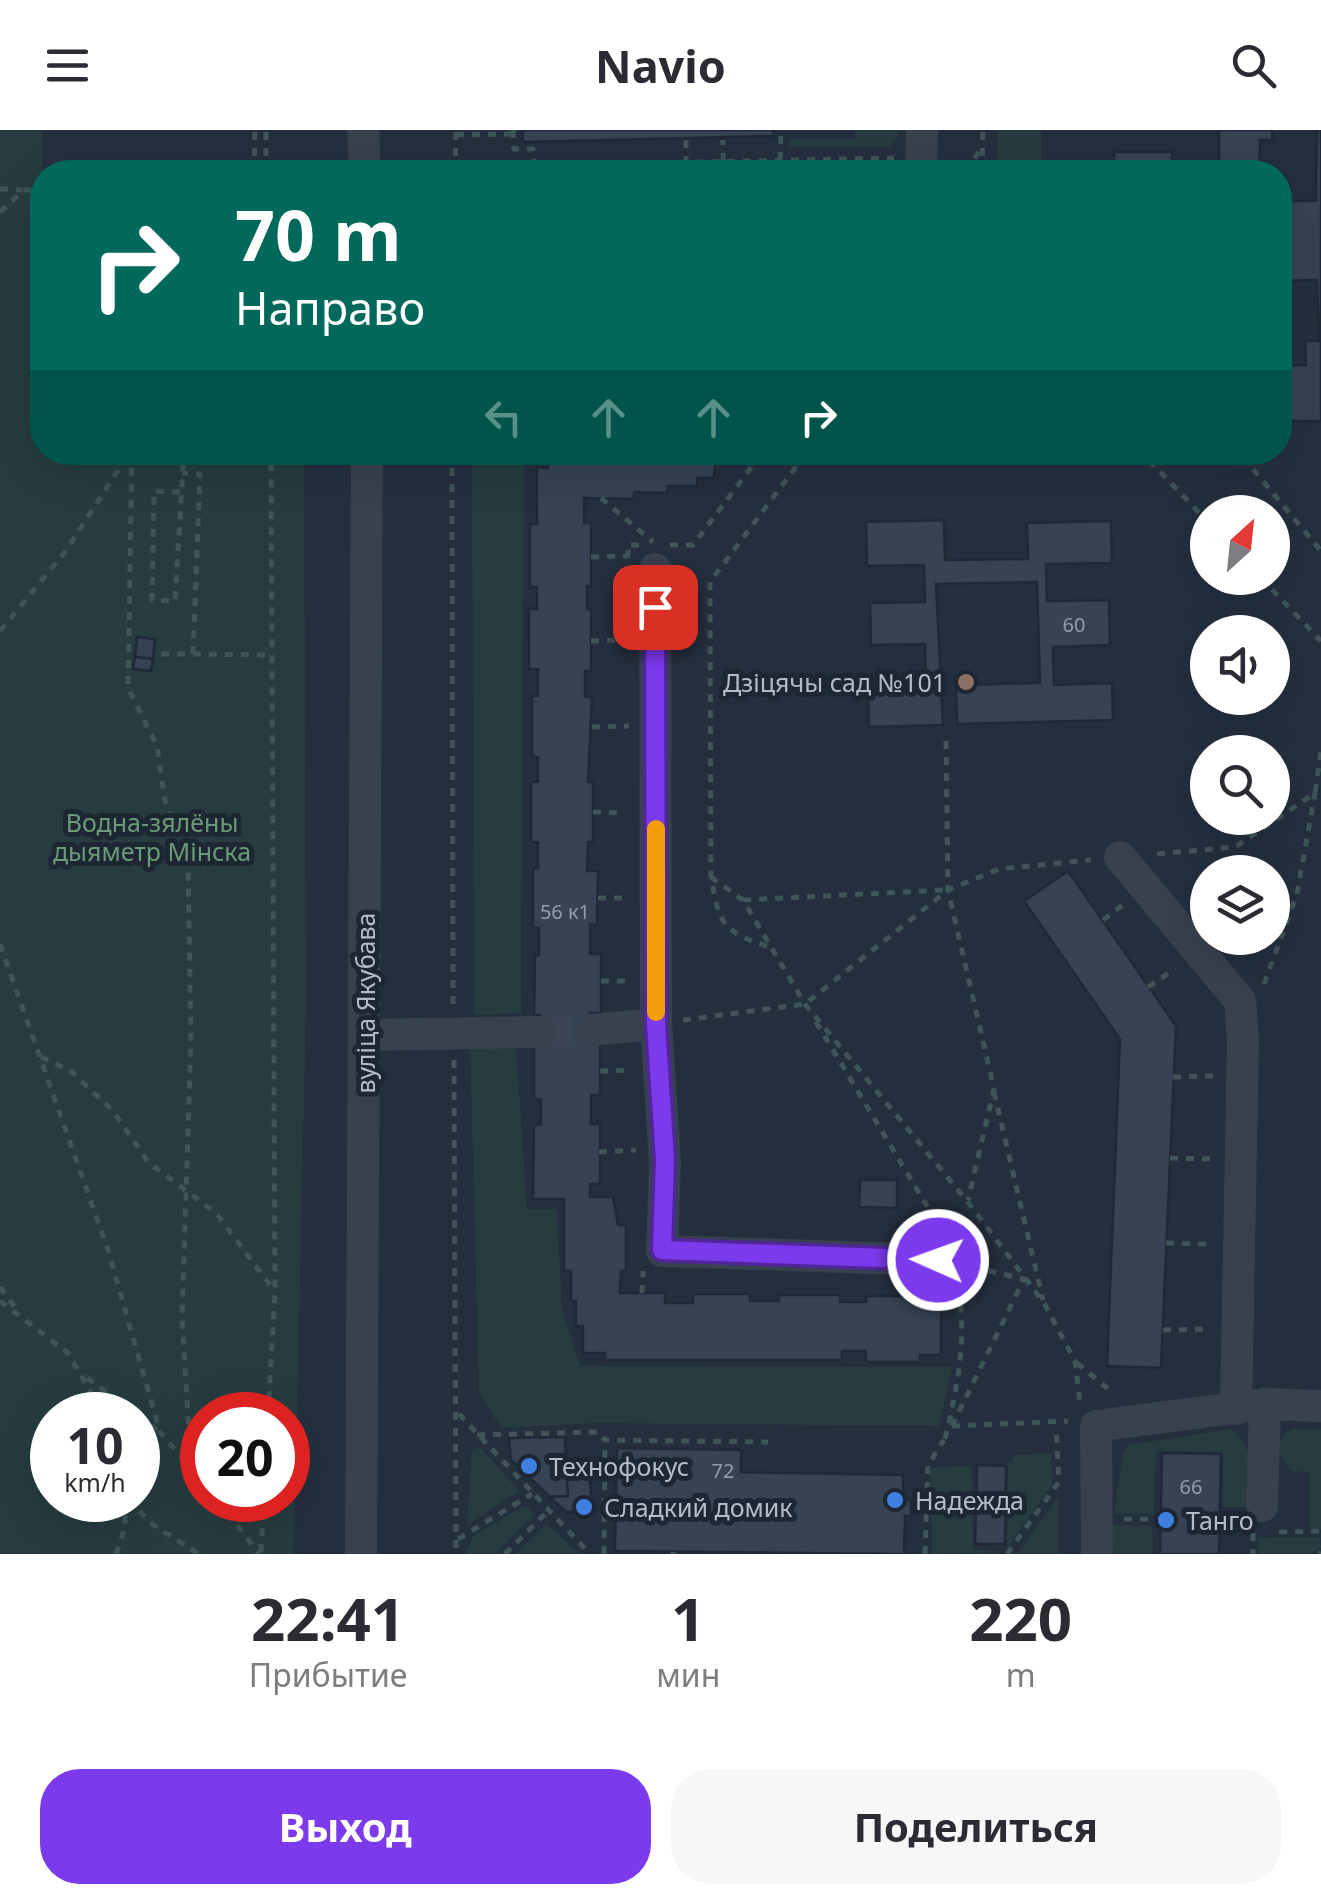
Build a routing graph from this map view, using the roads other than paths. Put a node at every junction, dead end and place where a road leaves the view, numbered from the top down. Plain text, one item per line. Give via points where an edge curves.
1 (364, 130) edge
2 (365, 160) edge
3 (367, 465) edge
4 (647, 557) road end
5 (1106, 870) road end
6 (656, 1024) junction
7 (590, 1030) tunnel mouth
8 (540, 1032) tunnel mouth
9 (365, 1035) junction
10 (945, 1253) road end
11 (1321, 1406) edge
12 (1250, 1407) junction
13 (1258, 1519) road end
14 (361, 1554) edge
15 (1097, 1554) edge

1 - 2 street
3 - 9 street, вуліца Якубава
4 - 6 street
5 - 12 street via 1240,1001
6 - 7 street
6 - 10 street via 665,1160 662,1250
8 - 9 street
9 - 14 street, вуліца Якубава
11 - 12 street
12 - 13 street
12 - 15 street via 1096,1426

